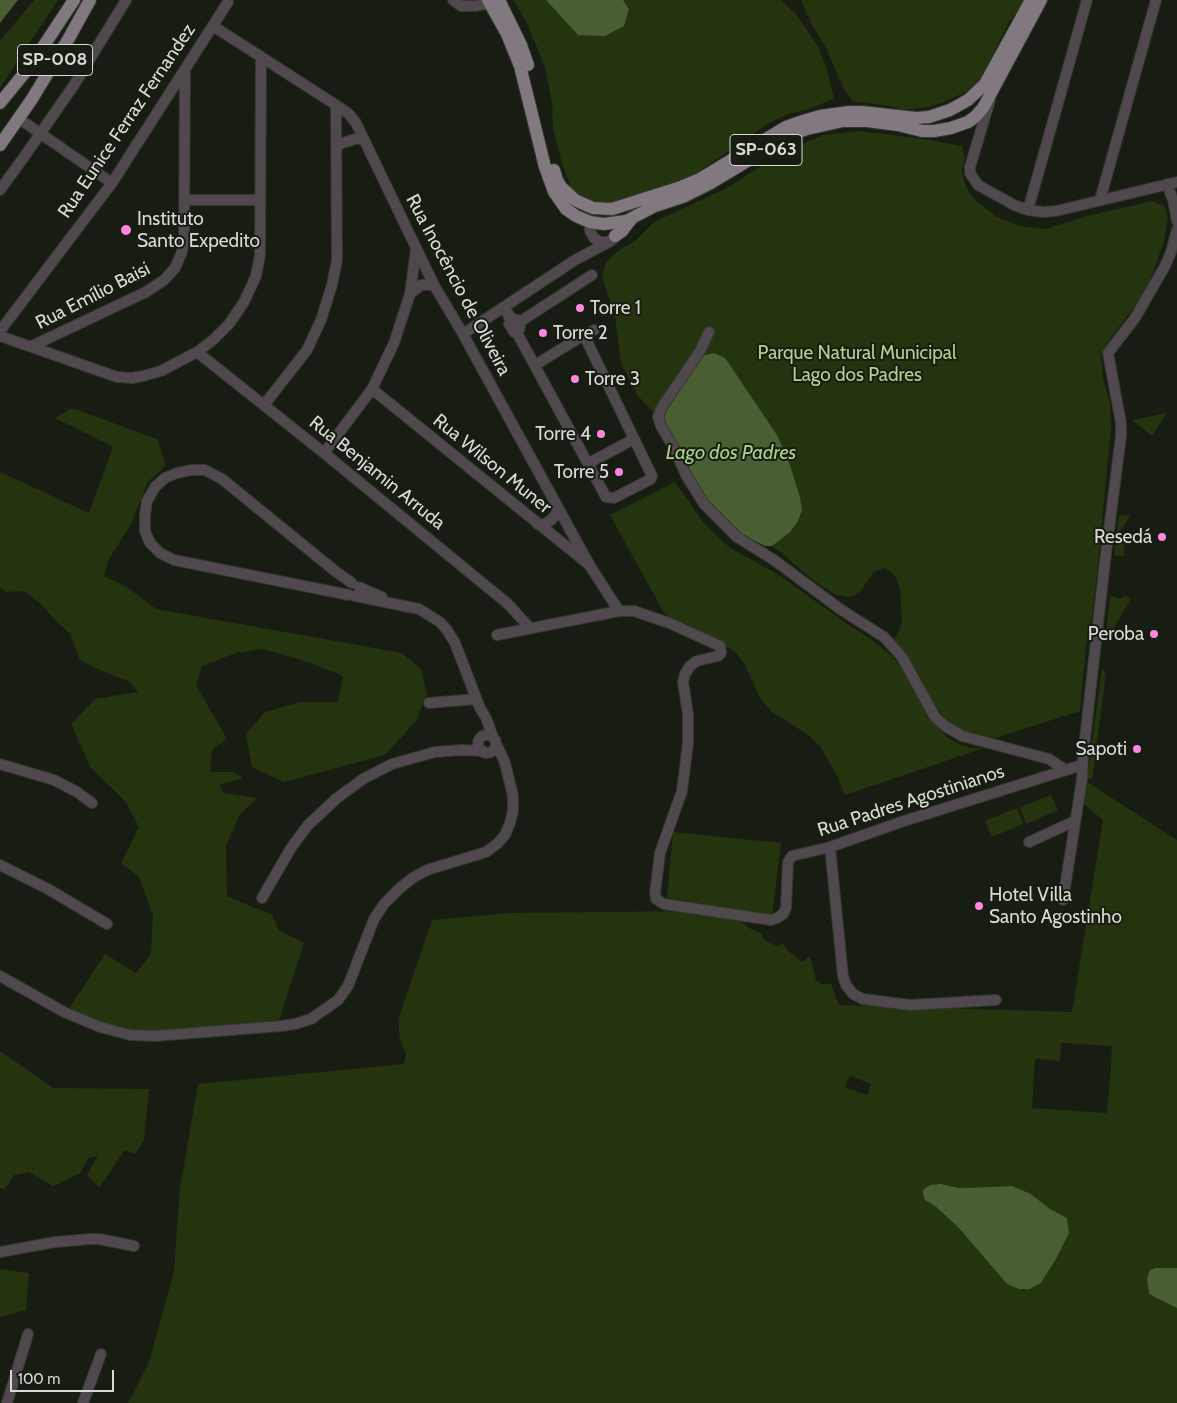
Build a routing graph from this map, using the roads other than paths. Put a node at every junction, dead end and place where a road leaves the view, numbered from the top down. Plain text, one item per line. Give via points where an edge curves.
1 (74, 0) edge
2 (90, 0) edge
3 (126, 0) edge
4 (453, 0) edge
5 (1031, 0) edge
6 (1041, 0) edge
7 (1087, 0) edge
8 (1156, 0) edge
9 (492, 1) edge
10 (228, 2) dead end
11 (213, 26) junction
12 (261, 57) junction
13 (185, 69) junction
14 (993, 91) junction
15 (0, 102) edge
16 (336, 105) junction
17 (956, 107) junction
18 (18, 118) junction
19 (971, 122) junction
20 (40, 134) junction
21 (364, 139) junction
22 (978, 140) junction
23 (0, 145) edge
24 (338, 145) junction
25 (1174, 180) edge
26 (112, 183) junction
27 (0, 190) edge
28 (185, 200) junction
29 (260, 200) junction
30 (1100, 200) junction
31 (605, 209) junction
32 (1028, 210) junction
33 (633, 217) junction
34 (1177, 221) edge
35 (590, 222) junction
36 (619, 222) junction
37 (1177, 230) edge
38 (591, 235) junction
39 (612, 239) junction
40 (416, 249) junction
41 (575, 260) junction
42 (592, 275) dead end
43 (434, 285) junction
44 (410, 294) junction
45 (506, 309) junction
46 (517, 327) junction
47 (594, 330) dead end
48 (0, 331) edge
49 (709, 332) dead end
50 (463, 334) junction
51 (584, 335) junction
52 (0, 336) edge
53 (32, 346) junction
54 (197, 352) junction
55 (535, 365) junction
56 (372, 389) junction
57 (264, 405) junction
58 (634, 439) junction
59 (324, 453) junction
60 (589, 463) junction
61 (558, 507) junction
62 (537, 524) junction
63 (590, 566) junction
64 (352, 589) junction
65 (619, 611) junction
66 (529, 627) junction
67 (497, 634) dead end
68 (429, 703) dead end
69 (478, 703) junction
70 (480, 738) junction
71 (495, 740) junction
72 (462, 750) junction
73 (484, 752) junction
74 (0, 764) edge
75 (1082, 766) junction
76 (1063, 771) junction
77 (508, 775) junction
78 (92, 803) dead end
79 (1075, 821) junction
80 (1029, 842) dead end
81 (830, 847) junction
82 (0, 866) edge
83 (262, 898) dead end
84 (1063, 900) dead end
85 (107, 924) dead end
86 (0, 976) edge
87 (996, 1000) dead end
88 (134, 1246) dead end
89 (0, 1252) edge
90 (28, 1334) dead end
91 (101, 1354) dead end
92 (7, 1403) edge
93 (83, 1403) edge

1 - 15 main road, SP-008 via 31,65
2 - 18 main road, SP-008
3 - 20 street
4 - 9 street via 461,6
5 - 17 main road, SP-063 via 985,84
6 - 14 main road
7 - 32 street
8 - 30 street
9 - 31 main road via 510,21 527,61 557,180 575,200
9 - 35 main road, SP-063 via 520,66 554,192 572,213
10 - 11 street, Rua Eunice Ferraz Fernandez
11 - 12 street, Rua Inocêncio de Oliveira
11 - 13 street, Rua Eunice Ferraz Fernandez
12 - 16 street, Rua Inocêncio de Oliveira
12 - 29 street
13 - 26 street, Rua Eunice Ferraz Fernandez
13 - 28 street, Rua Emílio Baisi
14 - 19 main road
14 - 22 street
16 - 21 street, Rua Inocêncio de Oliveira via 349,114
16 - 24 street
17 - 19 main road
17 - 31 main road, SP-063 via 916,118 862,112 820,116 786,127 700,179
18 - 20 street
18 - 23 main road, SP-008
19 - 22 street
19 - 33 main road, SP-063 via 934,131 867,121 807,128 709,184
20 - 26 street
20 - 27 street
21 - 24 street
21 - 40 street, Rua Inocêncio de Oliveira
22 - 32 street via 970,167 973,179 978,185
24 - 57 street via 336,260 332,285 307,350
25 - 30 street
25 - 34 street
26 - 48 street, Rua Eunice Ferraz Fernandez
28 - 29 street
28 - 53 street, Rua Emílio Baisi via 182,252 175,268 164,280 146,292
29 - 54 street via 260,255 256,276 229,324
30 - 32 street via 1056,211
31 - 35 main road
31 - 36 main road via 616,214
33 - 36 main road, SP-063
33 - 39 main road
35 - 36 main road, SP-063
35 - 38 street
36 - 39 street
37 - 75 street via 1165,266 1135,318 1108,354 1121,436
38 - 39 street via 600,242
38 - 41 street
39 - 41 street
40 - 43 street, Rua Inocêncio de Oliveira
40 - 44 street
41 - 45 street
42 - 46 street
43 - 44 street via 421,285
43 - 50 street, Rua Inocêncio de Oliveira
44 - 56 street via 394,343
45 - 46 street via 516,320
45 - 50 street
46 - 55 street
47 - 51 street
49 - 76 street via 658,417 686,476 704,504 737,538 884,637 902,658 935,717 945,726 962,736 1049,759
50 - 61 street, Rua Inocêncio de Oliveira
51 - 55 street
51 - 58 street
52 - 53 street
53 - 54 street via 117,377 143,376 160,371
54 - 57 street, Rua Benjamin Arruda
55 - 60 street
56 - 59 street
56 - 62 street, Rua Wilson Muner
57 - 59 street, Rua Benjamin Arruda
58 - 60 street
58 - 60 street via 654,481 651,479 608,498
59 - 66 street, Rua Benjamin Arruda via 508,604
61 - 62 street via 551,520
61 - 63 street, Rua Inocêncio de Oliveira
62 - 63 street, Rua Wilson Muner
63 - 65 street, Rua Inocêncio de Oliveira
64 - 64 street via 335,571 222,479 205,470 191,470 165,478 155,486 147,501 145,531 150,543 174,560 326,590
64 - 69 street via 419,609 440,622 455,643
65 - 66 street
65 - 81 street, Rua Padres Agostinianos via 648,615 716,644 721,650 718,656 697,661 685,674 688,743 682,790 660,853 654,893 656,899 664,904 771,920 783,914 786,908 790,859
66 - 67 street
68 - 69 street
69 - 70 street via 483,722
69 - 71 street
70 - 71 street via 486,735
70 - 72 street
70 - 73 street via 479,746
71 - 73 street via 493,751
71 - 77 street
72 - 73 street
72 - 83 street via 435,752 392,764 337,798 308,825
73 - 77 street
74 - 78 street via 54,780
75 - 76 street, Rua Padres Agostinianos
75 - 79 street
76 - 81 street, Rua Padres Agostinianos
77 - 86 street via 513,811 505,835 486,852 427,870 400,888 374,919 348,986 338,1000 311,1019 281,1026 130,1035 64,1012
79 - 80 street
79 - 84 street
81 - 87 street via 843,976 854,994 863,999 910,1004
82 - 85 street via 48,889
88 - 89 street via 91,1239
90 - 92 street
91 - 93 street

